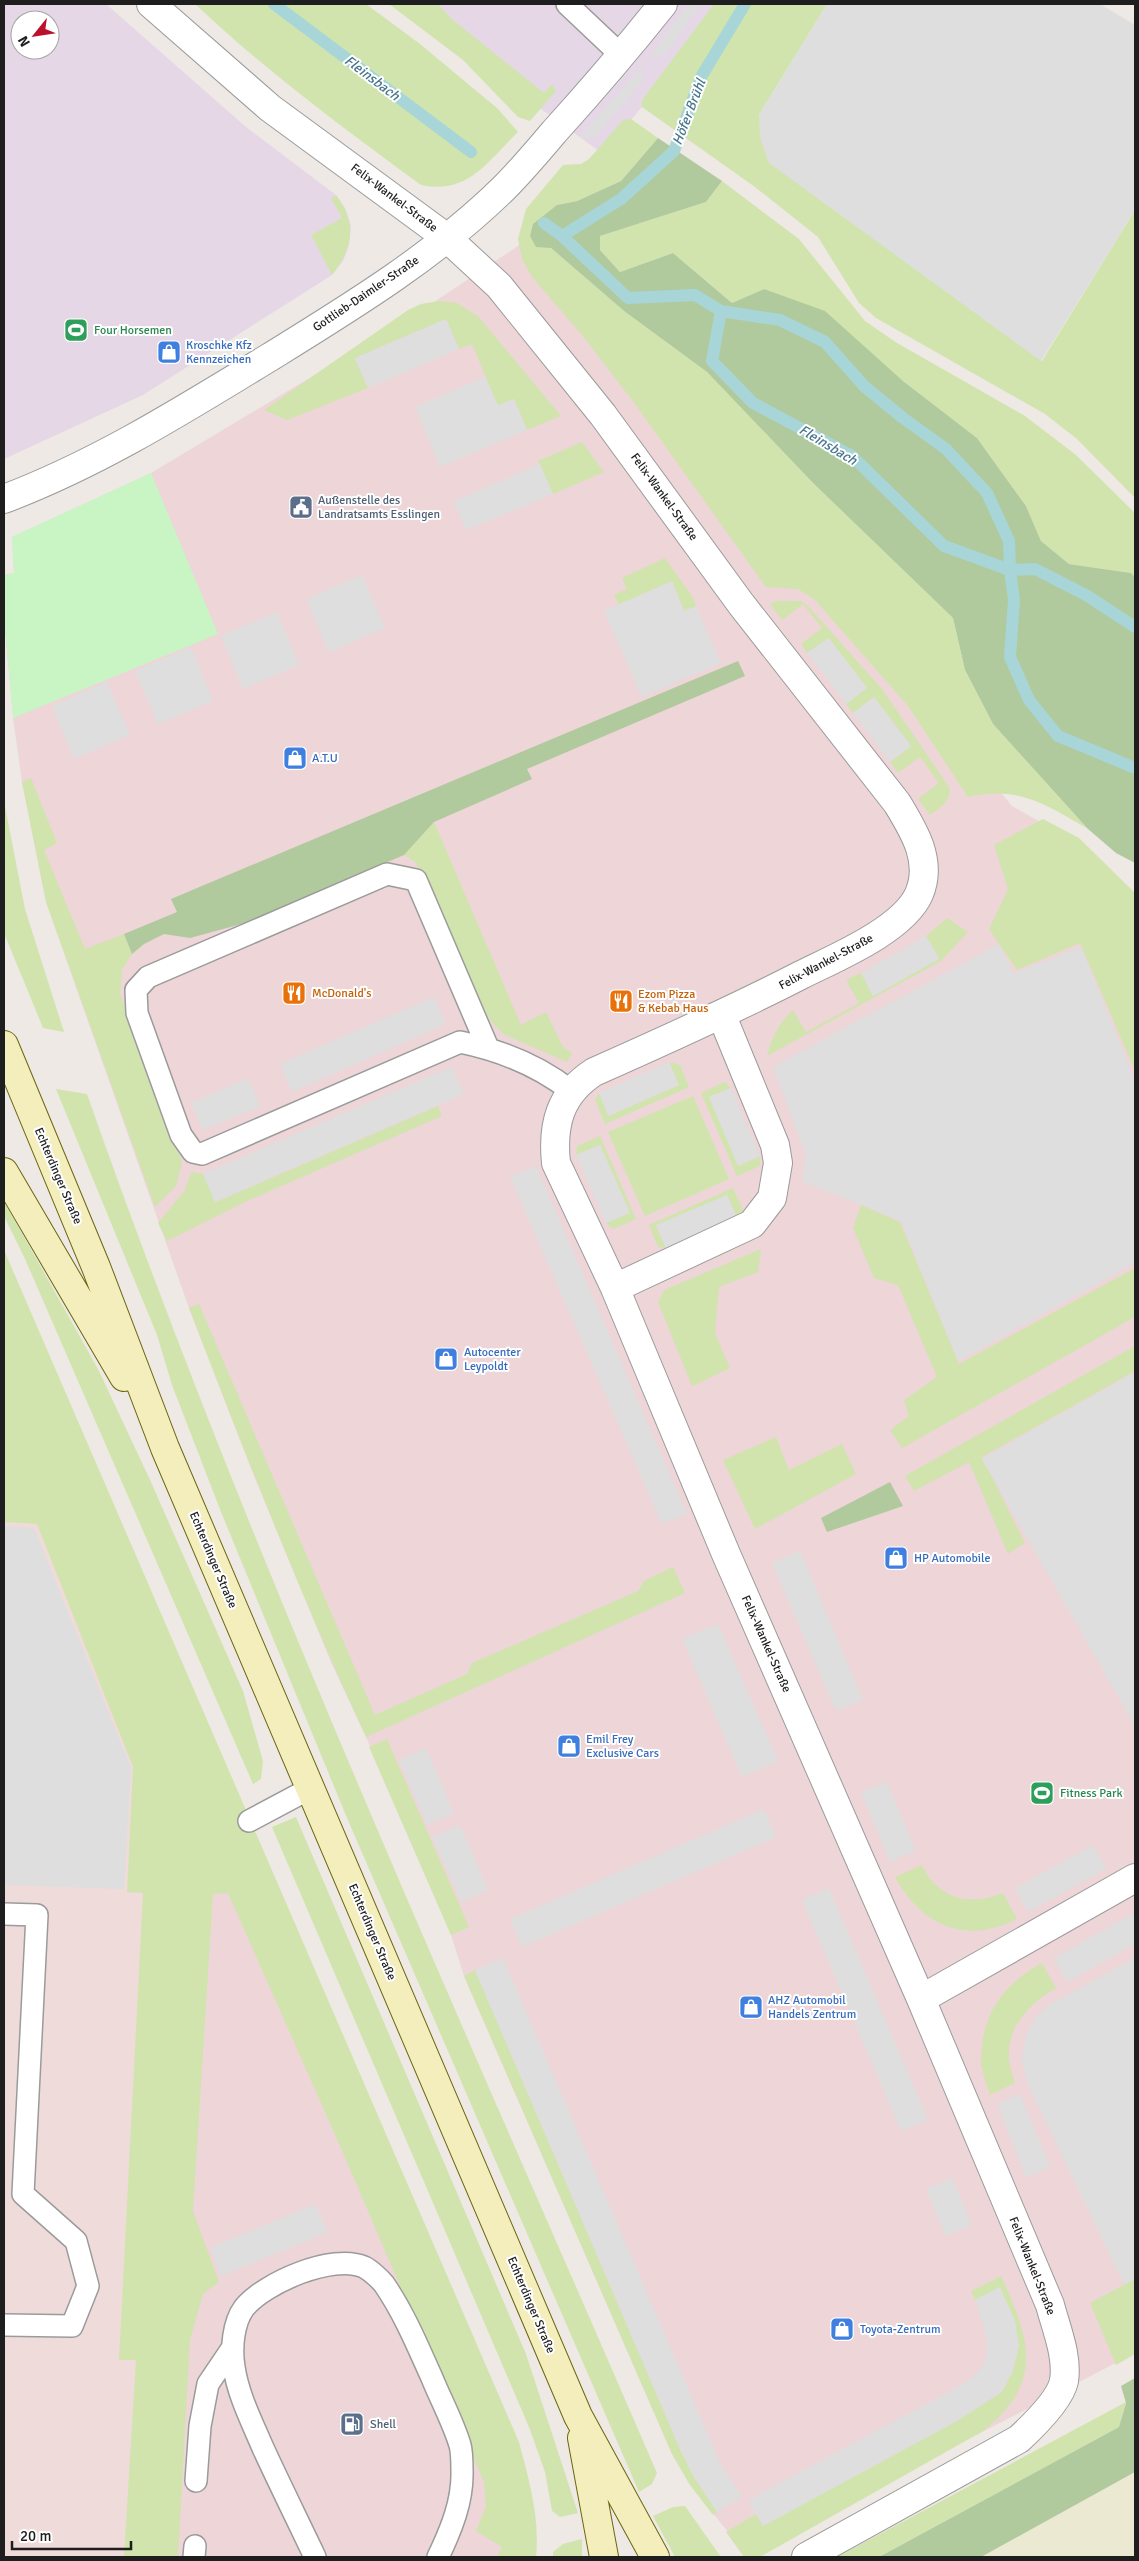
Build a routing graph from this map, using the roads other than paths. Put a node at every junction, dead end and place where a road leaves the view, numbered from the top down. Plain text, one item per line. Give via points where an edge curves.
1 (150, 4) edge
2 (567, 4) edge
3 (663, 4) edge
4 (622, 56) junction
5 (447, 238) junction
6 (4, 499) edge
7 (722, 1016) junction
8 (4, 1045) edge
9 (488, 1048) junction
10 (571, 1091) junction
11 (4, 1172) edge
12 (615, 1288) junction
13 (165, 1448) junction
14 (311, 1788) junction
15 (249, 1821) dead end
16 (1135, 1878) edge
17 (4, 1914) edge
18 (921, 1999) junction
19 (4, 2325) edge
20 (233, 2346) junction
21 (578, 2416) junction
22 (196, 2481) dead end
23 (315, 2557) edge
24 (438, 2557) edge
25 (604, 2557) edge
26 (655, 2557) edge
27 (806, 2557) edge

1 - 5 street, Felix-Wankel-Straße via 270,108
2 - 4 lane
3 - 4 street, Gottlieb-Daimler-Straße
4 - 5 street, Gottlieb-Daimler-Straße via 505,187
5 - 6 street, Gottlieb-Daimler-Straße via 315,328 201,400 108,452
5 - 7 street, Felix-Wankel-Straße via 499,286 603,415 741,604 897,803 916,834 925,865 919,895 899,919 869,941
7 - 10 street, Felix-Wankel-Straße via 594,1072
7 - 12 street via 775,1145 778,1163 772,1198 752,1224
8 - 13 main road, Echterdinger Straße via 96,1267
9 - 9 lane via 460,1042 202,1154 193,1152 181,1135 137,1013 136,990 148,977 387,874 416,880
9 - 10 lane via 552,1076
10 - 12 street, Felix-Wankel-Straße via 558,1116 556,1163
11 - 13 main road, Echterdinger Straße
12 - 18 street, Felix-Wankel-Straße via 726,1554
13 - 14 main road, Echterdinger Straße
14 - 15 lane
14 - 21 main road, Echterdinger Straße
16 - 18 street
17 - 19 lane via 37,1915 23,2194 76,2242 88,2286 72,2326
18 - 27 street, Felix-Wankel-Straße via 1050,2305 1063,2353 1064,2382 1043,2418 1019,2439
20 - 22 lane via 208,2384 200,2426
20 - 23 lane via 242,2399
20 - 24 lane via 243,2309 255,2297 300,2273 327,2265 348,2264 364,2268 382,2282 420,2353 460,2446 461,2495 450,2532
21 - 25 main road, Echterdinger Straße
21 - 26 main road, Echterdinger Straße

